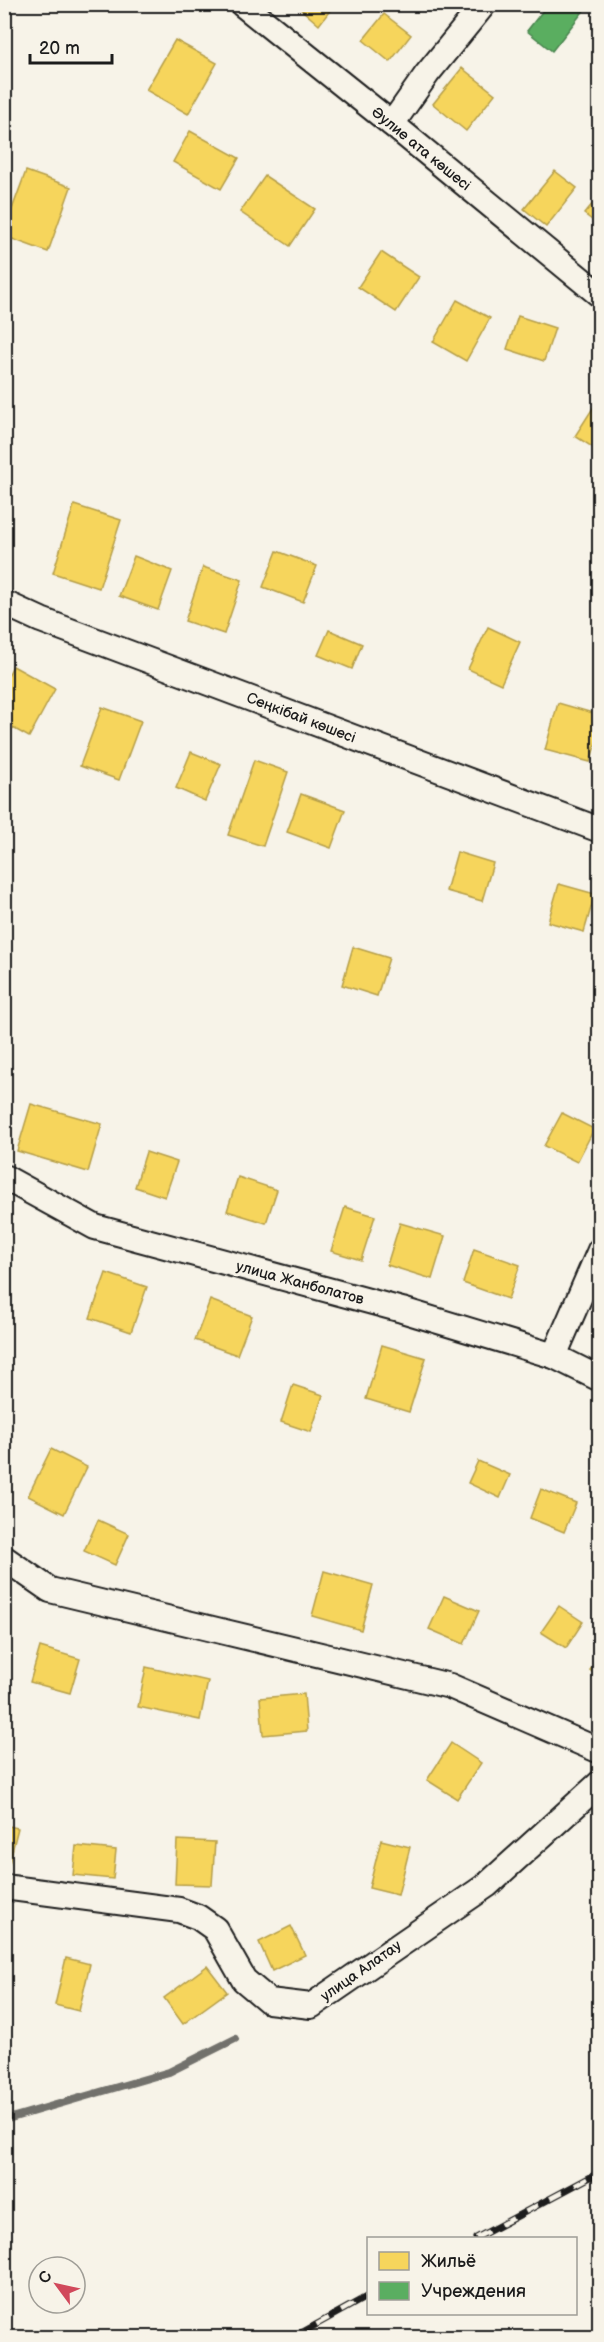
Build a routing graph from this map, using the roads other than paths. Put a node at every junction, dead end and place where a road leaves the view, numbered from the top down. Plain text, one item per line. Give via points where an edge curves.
1 (242, 4) edge
2 (484, 4) edge
3 (392, 124) junction
4 (600, 295) edge
5 (4, 603) edge
6 (600, 830) edge
7 (4, 1177) edge
8 (600, 1250) edge
9 (554, 1356) junction
10 (600, 1379) edge
11 (4, 1558) edge
12 (600, 1751) edge
13 (600, 1783) edge
14 (4, 1887) edge

1 - 3 street, Әулие ата көшесі
2 - 3 street via 426,74
3 - 4 street, Әулие ата көшесі
5 - 6 street, Сеңкібай көшесі
7 - 9 street, улица Жанболатов via 95,1227 402,1310
8 - 9 street
9 - 10 street, улица Жанболатов
11 - 12 street via 50,1590 450,1686
13 - 14 street, улица Алатау via 487,1885 311,2006 269,2001 244,1980 215,1929 198,1917 179,1910

